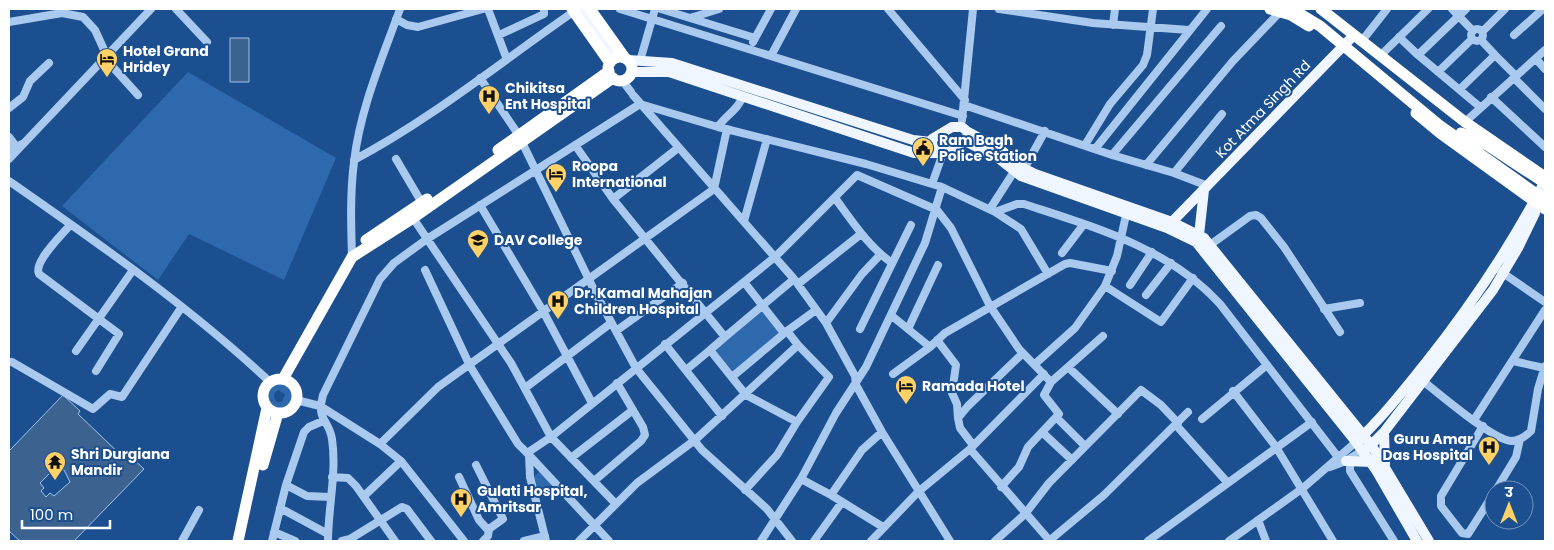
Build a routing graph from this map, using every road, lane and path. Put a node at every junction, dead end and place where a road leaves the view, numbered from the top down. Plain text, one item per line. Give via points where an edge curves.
1 (152, 9) edge
2 (176, 9) edge
3 (400, 9) edge
4 (482, 9) edge
5 (488, 9) edge
6 (544, 9) edge
7 (576, 9) edge
8 (590, 9) edge
9 (620, 9) edge
10 (654, 9) edge
11 (661, 9) edge
12 (719, 9) edge
13 (771, 9) edge
14 (796, 9) edge
15 (888, 9) edge
16 (973, 9) edge
17 (1000, 9) edge
18 (1115, 9) edge
19 (1153, 9) edge
20 (1207, 9) edge
21 (1302, 9) edge
22 (1321, 9) edge
23 (1387, 9) edge
24 (1428, 9) edge
25 (1452, 9) edge
26 (1466, 9) edge
27 (1505, 9) edge
28 (1543, 9) edge
29 (1283, 11) edge
30 (1459, 16) junction
31 (593, 17) edge
32 (651, 17) junction
33 (690, 18) junction
34 (396, 19) junction
35 (9, 22) edge
36 (1113, 25) junction
37 (1221, 26) dead end
38 (1150, 27) junction
39 (1189, 30) junction
40 (1483, 31) junction
41 (499, 35) junction
42 (1472, 35) junction
43 (1514, 35) dead end
44 (1399, 36) junction
45 (755, 38) junction
46 (1357, 39) junction
47 (1481, 40) junction
48 (207, 42) dead end
49 (751, 48) junction
50 (1341, 48) junction
51 (1545, 50) edge
52 (772, 54) junction
53 (1418, 55) junction
54 (1495, 55) junction
55 (1380, 56) junction
56 (106, 57) junction
57 (506, 57) junction
58 (1536, 59) junction
59 (640, 60) junction
60 (49, 63) dead end
61 (617, 67) junction
62 (1545, 69) edge
63 (632, 72) joint
64 (1438, 72) junction
65 (1515, 77) junction
66 (480, 78) junction
67 (1460, 89) junction
68 (138, 95) dead end
69 (743, 96) junction
70 (1491, 98) junction
71 (965, 102) junction
72 (640, 104) junction
73 (1480, 107) junction
74 (9, 108) edge
75 (1545, 110) edge
76 (1222, 114) dead end
77 (963, 116) junction
78 (718, 127) junction
79 (1463, 128) junction
80 (727, 129) junction
81 (1045, 131) junction
82 (965, 133) junction
83 (9, 137) edge
84 (520, 138) junction
85 (767, 138) junction
86 (931, 142) junction
87 (575, 145) junction
88 (1085, 146) junction
89 (15, 147) edge
90 (1545, 147) edge
91 (678, 148) junction
92 (1095, 149) junction
93 (940, 153) junction
94 (1112, 155) junction
95 (9, 159) edge
96 (396, 159) dead end
97 (354, 160) junction
98 (866, 164) junction
99 (1146, 165) junction
100 (1019, 168) junction
101 (534, 170) junction
102 (1174, 172) junction
103 (857, 175) junction
104 (1545, 176) edge
105 (9, 181) edge
106 (1545, 182) edge
107 (932, 184) junction
108 (942, 187) junction
109 (1206, 188) junction
110 (714, 189) junction
111 (1545, 191) edge
112 (835, 198) junction
113 (613, 199) junction
114 (422, 203) junction
115 (1541, 204) edge
116 (480, 205) junction
117 (936, 210) junction
118 (993, 210) junction
119 (1126, 215) junction
120 (413, 218) junction
121 (744, 221) junction
122 (1084, 224) junction
123 (70, 225) junction
124 (910, 225) dead end
125 (1169, 225) junction
126 (861, 234) junction
127 (1199, 235) junction
128 (427, 238) junction
129 (645, 239) junction
130 (1121, 239) junction
131 (1210, 245) junction
132 (1152, 252) junction
133 (1062, 253) dead end
134 (880, 255) junction
135 (352, 257) junction
136 (775, 257) junction
137 (892, 262) junction
138 (1171, 263) junction
139 (938, 265) dead end
140 (133, 270) junction
141 (425, 270) dead end
142 (1112, 271) junction
143 (1499, 271) junction
144 (1048, 274) junction
145 (1193, 278) junction
146 (589, 279) junction
147 (744, 282) junction
148 (796, 282) junction
149 (683, 283) junction
150 (1130, 285) dead end
151 (1105, 286) junction
152 (1146, 295) dead end
153 (1545, 302) edge
154 (1360, 303) dead end
155 (762, 306) junction
156 (990, 306) junction
157 (181, 308) junction
158 (1324, 309) junction
159 (816, 310) junction
160 (1545, 310) edge
161 (706, 311) junction
162 (543, 312) junction
163 (892, 316) junction
164 (101, 319) junction
165 (611, 323) junction
166 (826, 323) junction
167 (860, 329) dead end
168 (908, 329) junction
169 (616, 331) junction
170 (786, 332) junction
171 (1340, 332) dead end
172 (725, 336) junction
173 (1103, 336) dead end
174 (937, 340) junction
175 (499, 344) junction
176 (666, 344) junction
177 (798, 345) junction
178 (930, 347) junction
179 (710, 350) junction
180 (76, 352) dead end
181 (1023, 354) junction
182 (568, 355) junction
183 (1513, 361) junction
184 (12, 362) dead end
185 (1035, 364) junction
186 (1266, 365) junction
187 (470, 366) junction
188 (1068, 367) junction
189 (1545, 367) edge
190 (636, 368) junction
191 (96, 370) dead end
192 (686, 370) junction
193 (893, 374) dead end
194 (1044, 374) junction
195 (732, 377) junction
196 (283, 379) junction
197 (270, 382) junction
198 (1051, 382) junction
199 (1424, 382) junction
200 (617, 383) junction
201 (856, 385) junction
202 (525, 388) junction
203 (1234, 391) junction
204 (746, 395) junction
205 (296, 400) junction
206 (592, 403) junction
207 (320, 406) junction
208 (633, 410) junction
209 (272, 411) junction
210 (1188, 412) dead end
211 (1118, 414) junction
212 (722, 416) junction
213 (1382, 416) junction
214 (1056, 417) junction
215 (958, 418) junction
216 (1202, 419) dead end
217 (1474, 420) junction
218 (323, 421) junction
219 (797, 422) junction
220 (1312, 422) junction
221 (1177, 424) junction
222 (1354, 425) junction
223 (1483, 426) junction
224 (882, 432) junction
225 (1384, 432) junction
226 (1043, 433) junction
227 (551, 437) junction
228 (1520, 439) junction
229 (695, 440) junction
230 (380, 444) junction
231 (1363, 444) junction
232 (1085, 446) junction
233 (971, 447) junction
234 (1276, 447) junction
235 (529, 455) junction
236 (571, 458) junction
237 (1072, 460) junction
238 (1344, 460) junction
239 (401, 461) junction
240 (1371, 462) junction
241 (476, 465) dead end
242 (1385, 465) junction
243 (459, 476) dead end
244 (332, 477) junction
245 (801, 479) junction
246 (1502, 480) edge
247 (594, 481) junction
248 (1227, 482) junction
249 (286, 485) junction
250 (1001, 488) junction
251 (1303, 488) junction
252 (745, 490) junction
253 (918, 492) junction
254 (831, 495) junction
255 (364, 496) junction
256 (330, 498) junction
257 (842, 502) junction
258 (615, 503) junction
259 (280, 508) junction
260 (1484, 509) edge
261 (200, 510) dead end
262 (1025, 514) junction
263 (776, 518) junction
264 (380, 520) junction
265 (1258, 520) junction
266 (594, 526) junction
267 (883, 527) junction
268 (488, 530) junction
269 (274, 532) junction
270 (328, 538) edge
271 (546, 539) edge
272 (182, 541) edge
273 (238, 541) edge
274 (245, 541) edge
275 (272, 541) edge
276 (295, 541) edge
277 (348, 541) edge
278 (396, 541) edge
279 (431, 541) edge
280 (464, 541) edge
281 (483, 541) edge
282 (524, 541) edge
283 (580, 541) edge
284 (609, 541) edge
285 (761, 541) edge
286 (792, 541) edge
287 (814, 541) edge
288 (871, 541) edge
289 (950, 541) edge
290 (995, 541) edge
291 (1050, 541) edge
292 (1148, 541) edge
293 (1229, 541) edge
294 (1266, 541) edge
295 (1333, 541) edge
296 (1394, 541) edge
297 (1417, 541) edge
298 (1429, 541) edge

1 - 56 street
2 - 48 street
3 - 34 street
4 - 34 street via 415,27
5 - 41 street
6 - 41 street via 544,14
7 - 31 main road
7 - 57 street
7 - 61 highway
8 - 31 highway
9 - 32 street
10 - 32 street
11 - 33 street
12 - 33 street
13 - 45 street
14 - 52 street
15 - 71 street
16 - 71 street
17 - 36 street
18 - 36 street
19 - 38 street
20 - 39 street
21 - 29 highway via 1298,13
21 - 79 highway via 1324,22
22 - 46 highway
23 - 46 street
24 - 44 street
25 - 30 street
26 - 30 street
27 - 40 street
28 - 43 street
29 - 50 highway
29 - 99 street via 1233,61
29 - 115 highway, bridge via 1320,26
30 - 42 street
30 - 53 street
31 - 61 highway
32 - 49 street
32 - 59 street
33 - 45 street
34 - 97 street via 370,89
35 - 56 street via 62,13 83,17 95,30
36 - 38 street
37 - 94 street
38 - 39 street
38 - 88 street via 1143,65 1110,104
39 - 92 street
40 - 42 street via 1477,29
40 - 47 street
41 - 57 street
42 - 47 street
42 - 64 street
44 - 53 street
44 - 55 street
45 - 49 street
46 - 50 main road, Kot Atma Singh Rd
46 - 55 highway
47 - 54 street
49 - 52 street
50 - 109 main road, Kot Atma Singh Rd
50 - 115 highway via 1440,133
51 - 58 street
52 - 77 street
53 - 64 street
54 - 65 street
54 - 67 street
55 - 79 highway
56 - 68 street
56 - 89 street
57 - 66 street
58 - 62 street
58 - 65 street
59 - 61 main road
59 - 86 main road via 672,63 913,140
60 - 74 street via 30,81 22,99
61 - 63 highway
61 - 72 street
61 - 84 highway
63 - 69 main road via 669,72
64 - 67 street
65 - 70 street
65 - 75 street
66 - 84 street
66 - 97 street via 396,137
67 - 73 street
69 - 78 street via 739,107
69 - 93 main road via 914,153
70 - 73 street
70 - 90 street
71 - 77 street
71 - 81 street
72 - 78 street
72 - 87 street
72 - 91 street
73 - 79 street
76 - 102 street
77 - 82 street
78 - 80 street
79 - 104 highway
79 - 106 highway, bridge
79 - 111 highway, bridge
80 - 85 street
80 - 110 street
81 - 88 street
81 - 100 street
82 - 86 main road via 952,127 935,136
82 - 93 main road
82 - 100 main road via 1001,150
83 - 89 street
84 - 101 street
84 - 114 highway
84 - 120 highway
85 - 98 street
85 - 121 street
86 - 93 main road
87 - 101 street
87 - 113 street
88 - 92 street
89 - 95 street
91 - 110 street
91 - 113 street
92 - 94 street
93 - 107 street
94 - 99 street
96 - 114 street
97 - 135 street
98 - 103 street
98 - 107 street
99 - 102 street
100 - 118 street
100 - 119 main road via 1042,184
100 - 125 main road
101 - 116 street
101 - 146 street
102 - 109 street
103 - 112 street
103 - 117 street
105 - 123 street
106 - 115 main road
107 - 108 street
108 - 117 street
108 - 118 street
109 - 125 main road, Kot Atma Singh Rd
109 - 127 main road
110 - 121 street
110 - 129 street
111 - 115 main road
112 - 126 street
112 - 136 street
113 - 129 street
114 - 135 highway via 366,240
115 - 143 main road via 1518,248
116 - 128 street
116 - 162 street
117 - 156 street via 951,228
117 - 163 street
118 - 122 street via 1024,204
118 - 144 street via 1024,233
119 - 125 main road
119 - 130 street
120 - 128 street
120 - 135 highway
121 - 136 street
122 - 130 street
122 - 133 street
123 - 140 street
123 - 164 street via 39,262 38,272
124 - 137 street
125 - 127 main road
125 - 231 main road via 1201,246
126 - 134 street
126 - 148 street
127 - 131 main road
128 - 175 street
128 - 207 street via 394,263 380,279
129 - 146 street
129 - 149 street
130 - 132 street
130 - 142 street
131 - 158 street via 1256,215 1284,247
131 - 222 main road
132 - 138 street
132 - 150 street
134 - 137 street
134 - 166 street
135 - 196 highway
136 - 147 street
136 - 148 street
137 - 167 street
138 - 145 street
138 - 152 street
139 - 168 street
140 - 157 street
140 - 164 street
141 - 187 street
142 - 144 street via 1068,263
142 - 151 street
143 - 153 street
143 - 199 main road via 1493,290
143 - 213 main road
144 - 156 street
145 - 151 street via 1161,322
145 - 186 street via 1220,304
146 - 162 street
146 - 165 street
147 - 155 street
147 - 161 street
148 - 155 street
148 - 159 street
149 - 161 street
149 - 169 street
151 - 185 street via 1074,328
154 - 158 street
155 - 170 street
155 - 172 street
156 - 174 street
156 - 181 street
157 - 184 street via 122,396 110,394 93,409
157 - 197 street
158 - 171 street
159 - 166 street
159 - 170 street
160 - 183 street
161 - 172 street
161 - 176 street
162 - 175 street
162 - 182 street
163 - 168 street
163 - 201 street
164 - 180 street
164 - 191 street via 120,336
165 - 169 street
165 - 182 street
166 - 201 street via 855,376
168 - 178 street
169 - 190 street
170 - 177 street
170 - 195 street
172 - 179 street
173 - 188 street
174 - 178 street
174 - 215 street via 956,365 952,393
175 - 187 street
175 - 202 street
176 - 190 street
176 - 192 street
177 - 204 street
177 - 219 street via 829,377
178 - 193 street
179 - 192 street
179 - 195 street
181 - 185 street
181 - 215 street
182 - 202 street
182 - 206 street
183 - 189 street
183 - 217 street
185 - 194 street
186 - 203 street
186 - 220 street
187 - 230 street via 438,387
187 - 235 street via 518,444
188 - 198 street
188 - 211 street
189 - 228 street via 1531,431
190 - 200 street
190 - 229 street
192 - 212 street
194 - 198 street
194 - 233 street
195 - 204 street
196 - 197 highway
196 - 205 highway via 294,387
197 - 209 highway via 262,398
198 - 214 street via 1044,395 1058,411
199 - 217 street
199 - 225 main road
200 - 206 street
200 - 208 street
201 - 224 street
201 - 245 street via 836,413
202 - 227 street
203 - 216 street
203 - 234 street
204 - 212 street
204 - 219 street
205 - 207 street
205 - 209 highway via 292,409
206 - 227 street
207 - 218 street
207 - 230 street
208 - 236 street
208 - 247 street via 645,431 644,438
209 - 273 highway
209 - 274 highway
210 - 221 street
211 - 221 street via 1142,390
211 - 232 street
212 - 229 street
213 - 222 main road via 1371,425
213 - 231 main road
214 - 226 street
214 - 232 street
215 - 233 street
217 - 223 street
218 - 244 street via 332,440
218 - 249 street via 304,432
219 - 252 street via 777,455
220 - 234 street
220 - 238 street
221 - 248 street
221 - 291 street via 1104,495
222 - 231 main road
223 - 228 street via 1503,439
223 - 260 street via 1441,496 1441,506 1462,533 1468,534
224 - 253 street
224 - 254 street via 862,450
225 - 231 main road
225 - 242 main road
226 - 237 street
226 - 250 street via 1028,448 1019,468
227 - 235 street via 532,449
227 - 236 street
228 - 246 street via 1516,457
229 - 252 street
229 - 258 street
230 - 239 street
231 - 238 street
231 - 240 main road
231 - 242 main road
232 - 237 street
233 - 250 street
233 - 253 street
234 - 248 street
234 - 251 street
235 - 266 street
235 - 271 street via 530,477
236 - 247 street
237 - 262 street
238 - 240 main road
238 - 251 street
238 - 296 street
239 - 255 street
239 - 280 street
240 - 297 main road
241 - 268 street via 503,519
242 - 298 main road
243 - 268 street via 479,520
244 - 255 street via 351,480
244 - 256 street
245 - 254 street
245 - 263 street
247 - 258 street
248 - 292 street
249 - 256 street via 306,496
249 - 259 street
250 - 262 street
251 - 265 street
251 - 295 street
252 - 263 street
253 - 267 street
253 - 289 street
254 - 257 street
255 - 264 street
256 - 270 street
257 - 267 street
257 - 287 street
258 - 266 street
259 - 269 street
259 - 270 street
261 - 272 street
262 - 290 street
262 - 291 street
263 - 285 street
263 - 286 street
264 - 277 street
264 - 278 street
264 - 279 street via 405,508
265 - 293 street
265 - 294 street
266 - 283 street
266 - 284 street
267 - 288 street
268 - 281 street
269 - 275 street
269 - 276 street
271 - 282 street

